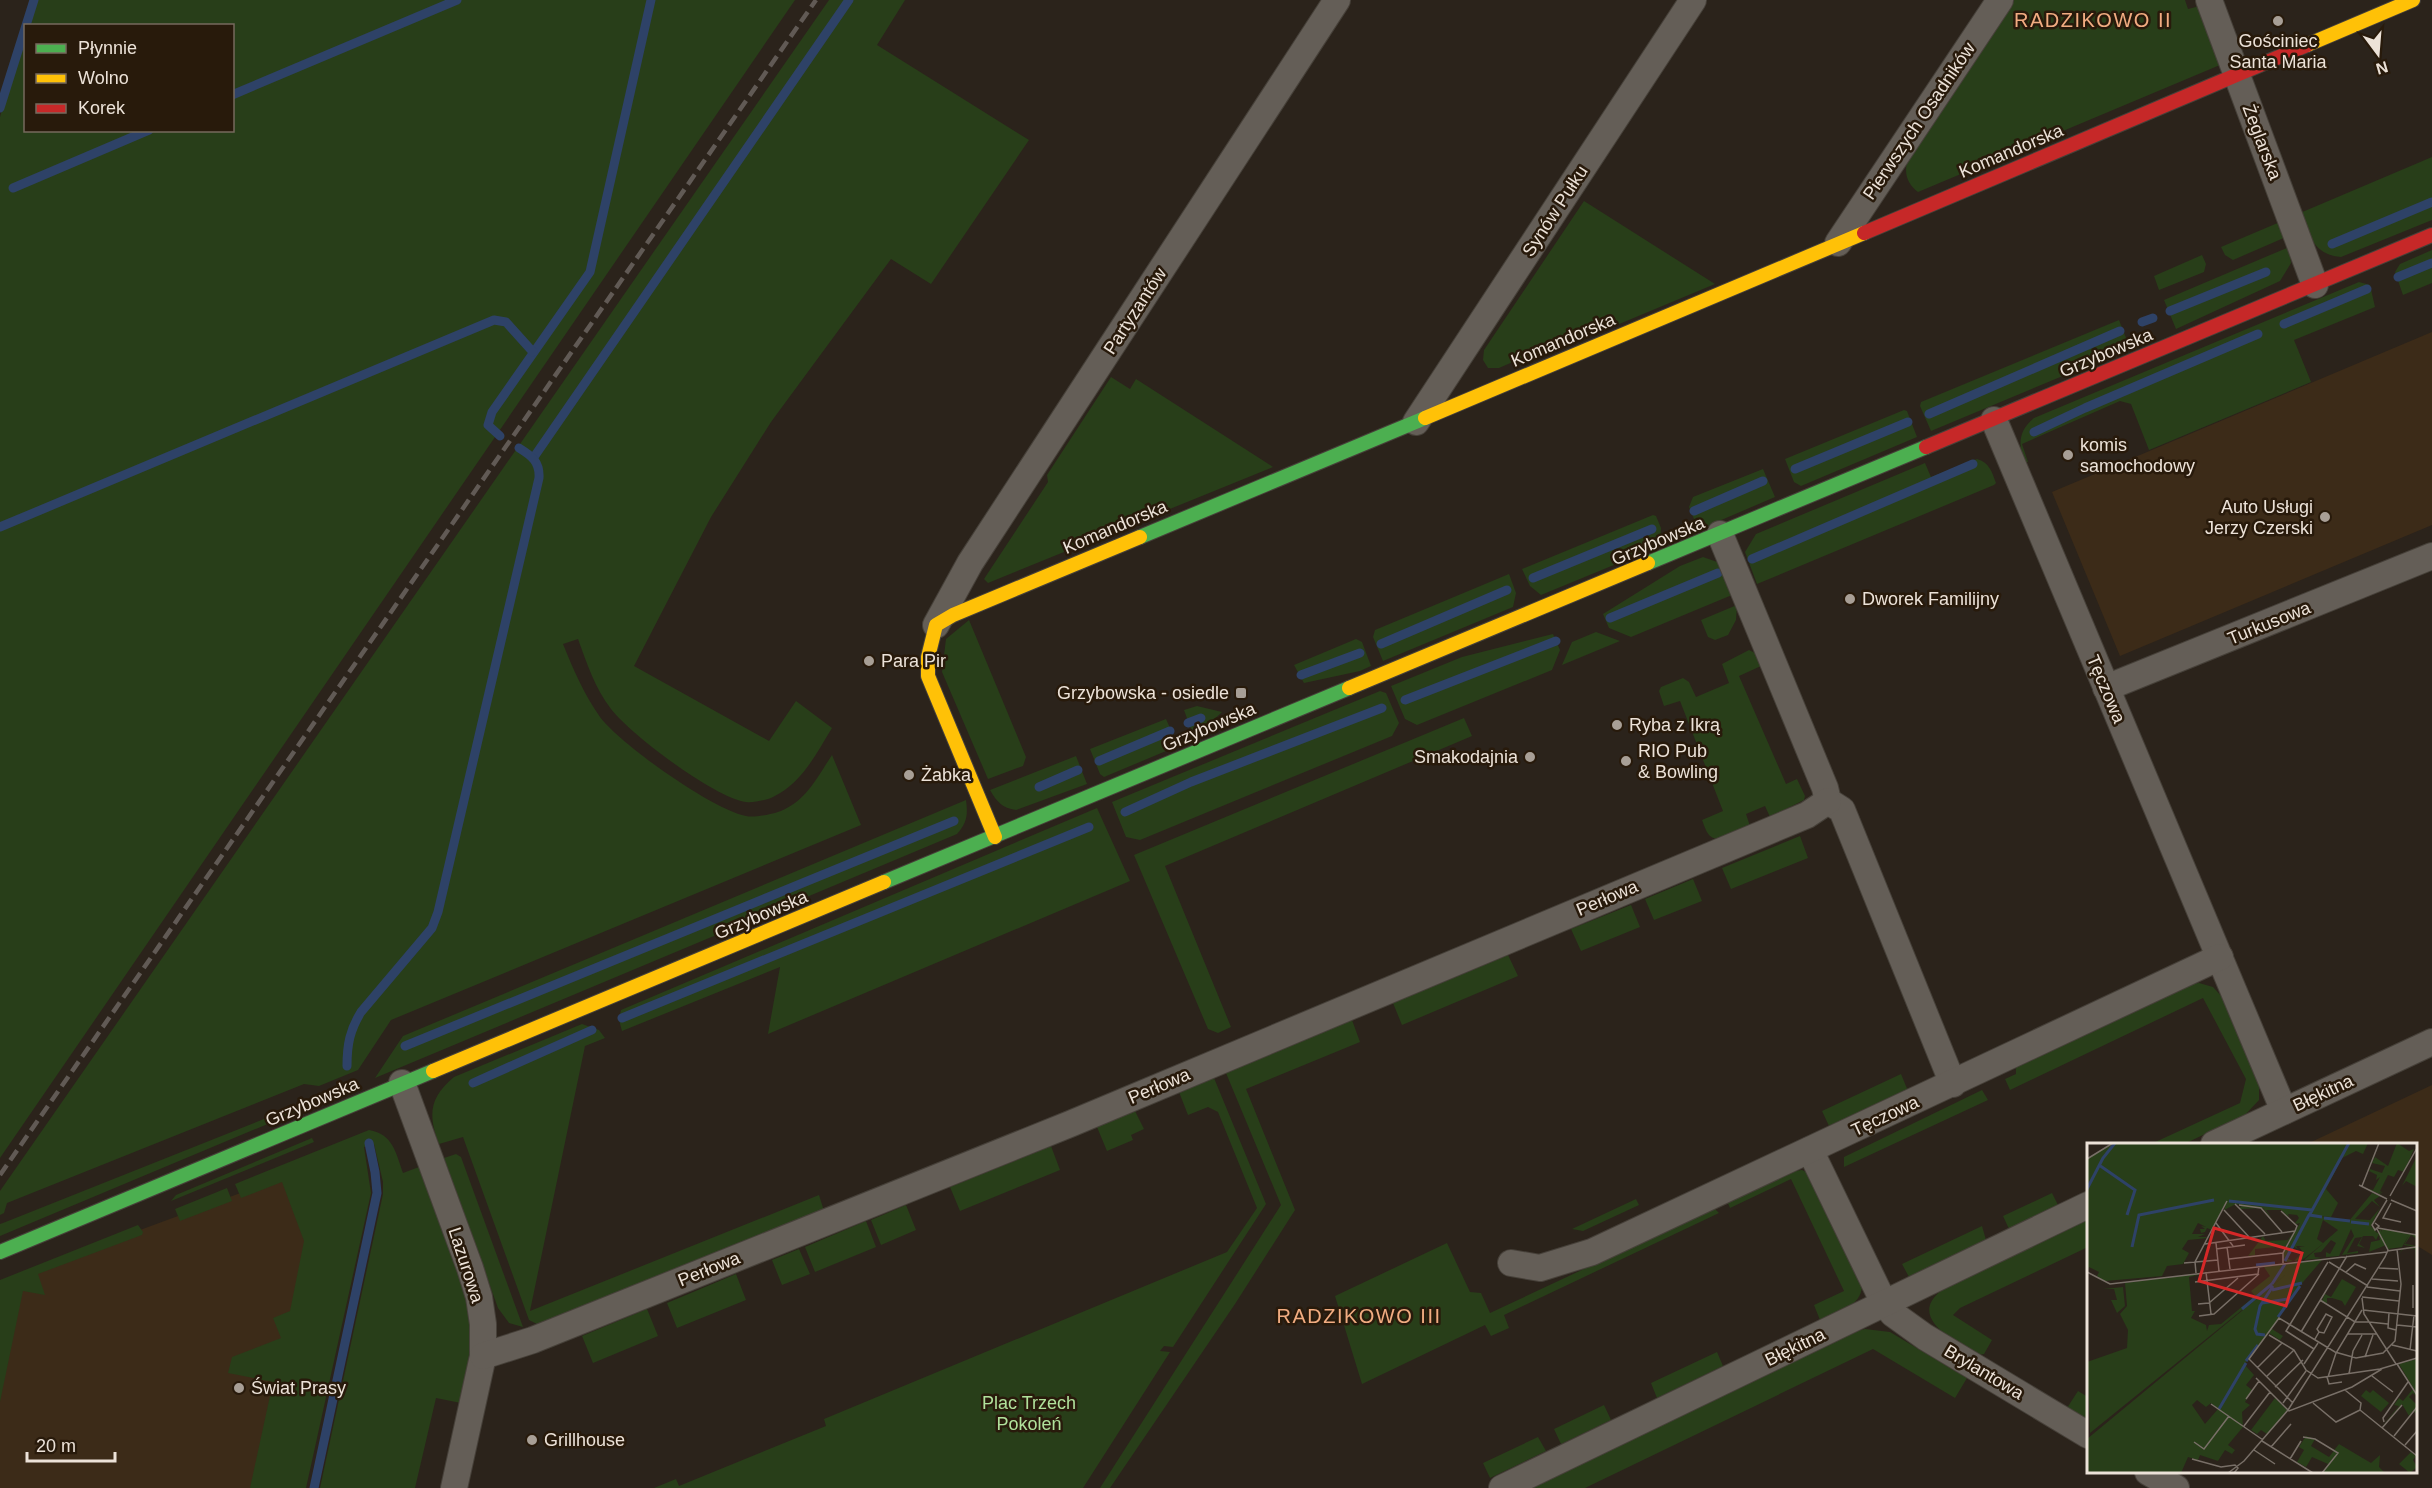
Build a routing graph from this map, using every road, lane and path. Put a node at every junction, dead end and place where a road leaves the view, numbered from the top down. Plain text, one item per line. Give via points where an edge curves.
1 (1338, 0) edge
2 (1693, 0) edge
3 (2000, 0) edge
4 (2209, 0) edge
5 (2413, 0) edge
6 (2237, 76) junction
7 (2432, 235) edge
8 (1838, 243) junction
9 (2315, 285) junction
10 (1994, 420) junction
11 (1416, 422) junction
12 (1720, 534) junction
13 (2432, 556) edge
14 (936, 625) junction
15 (2106, 688) junction
16 (1828, 801) junction
17 (995, 837) junction
18 (2220, 957) junction
19 (2432, 1042) edge
20 (402, 1083) junction
21 (1953, 1084) junction
22 (2284, 1111) junction
23 (2216, 1143) edge
24 (1810, 1150) junction
25 (2087, 1204) edge
26 (0, 1252) edge
27 (1511, 1263) dead end
28 (1884, 1304) junction
29 (483, 1356) junction
30 (2087, 1434) edge
31 (2150, 1473) edge
32 (454, 1488) edge
33 (1502, 1488) edge
34 (2176, 1488) edge

1 - 14 street, Partyzantów via 970,562
2 - 11 street, Synów Pułku
3 - 8 street, Pierwszych Osadników
4 - 6 street, Żeglarska
5 - 6 street, Komandorska
6 - 8 street, Komandorska
6 - 9 street, Żeglarska
7 - 9 street, Grzybowska
8 - 11 street, Komandorska
9 - 10 street, Grzybowska
10 - 12 street, Grzybowska
10 - 15 street, Tęczowa
11 - 14 street, Komandorska via 995,596
12 - 16 street
12 - 17 street, Grzybowska
13 - 15 street, Turkusowa
14 - 17 street via 928,676
15 - 18 street, Tęczowa
16 - 21 street via 1842,810
16 - 29 street, Perłowa via 1807,815 1070,1124 533,1340
17 - 20 street, Grzybowska
18 - 21 street, Tęczowa
18 - 22 street, Tęczowa
19 - 22 street, Błękitna
20 - 26 street, Grzybowska
20 - 29 street, Lazurowa via 478,1297
21 - 24 street, Tęczowa
22 - 23 street, Błękitna
24 - 27 street, Tęczowa via 1592,1252 1540,1268
24 - 28 street
25 - 28 street, Błękitna
28 - 30 street, Brylantowa via 1925,1337
28 - 33 street, Błękitna
29 - 32 street, Lazurowa
31 - 34 street

